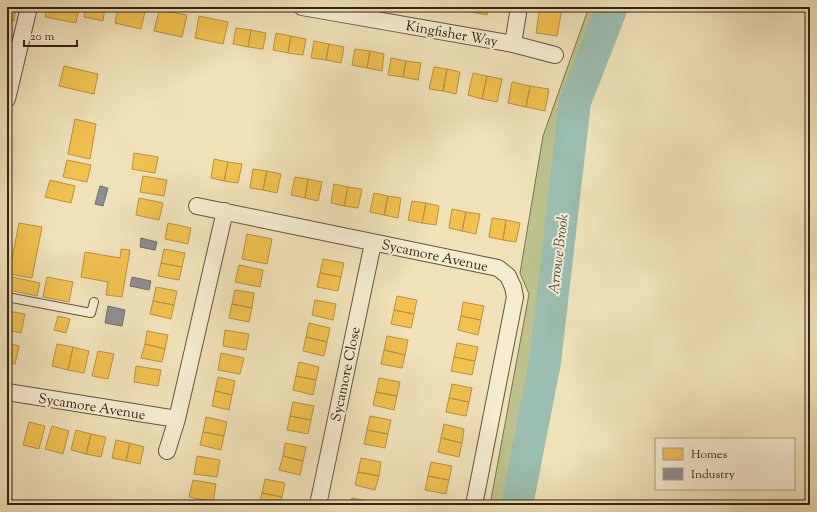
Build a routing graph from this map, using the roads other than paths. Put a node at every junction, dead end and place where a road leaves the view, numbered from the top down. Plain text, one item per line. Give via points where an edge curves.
1 (29, 7) edge
2 (302, 7) edge
3 (519, 7) edge
4 (513, 44) junction
5 (555, 54) dead end
6 (7, 99) edge
7 (198, 206) dead end
8 (225, 211) junction
9 (373, 243) junction
10 (7, 297) edge
11 (94, 302) dead end
12 (7, 392) edge
13 (177, 419) junction
14 (167, 451) dead end
15 (318, 505) edge
16 (474, 505) edge

1 - 6 street
2 - 4 street, Kingfisher Way
3 - 4 street
4 - 5 street, Kingfisher Way
7 - 8 street, Sycamore Avenue
8 - 9 street, Sycamore Avenue
8 - 13 street
9 - 15 street, Sycamore Close
9 - 16 street, Sycamore Avenue via 498,268 508,276 513,287 513,310
10 - 11 lane via 91,313
12 - 13 street, Sycamore Avenue
13 - 14 street

